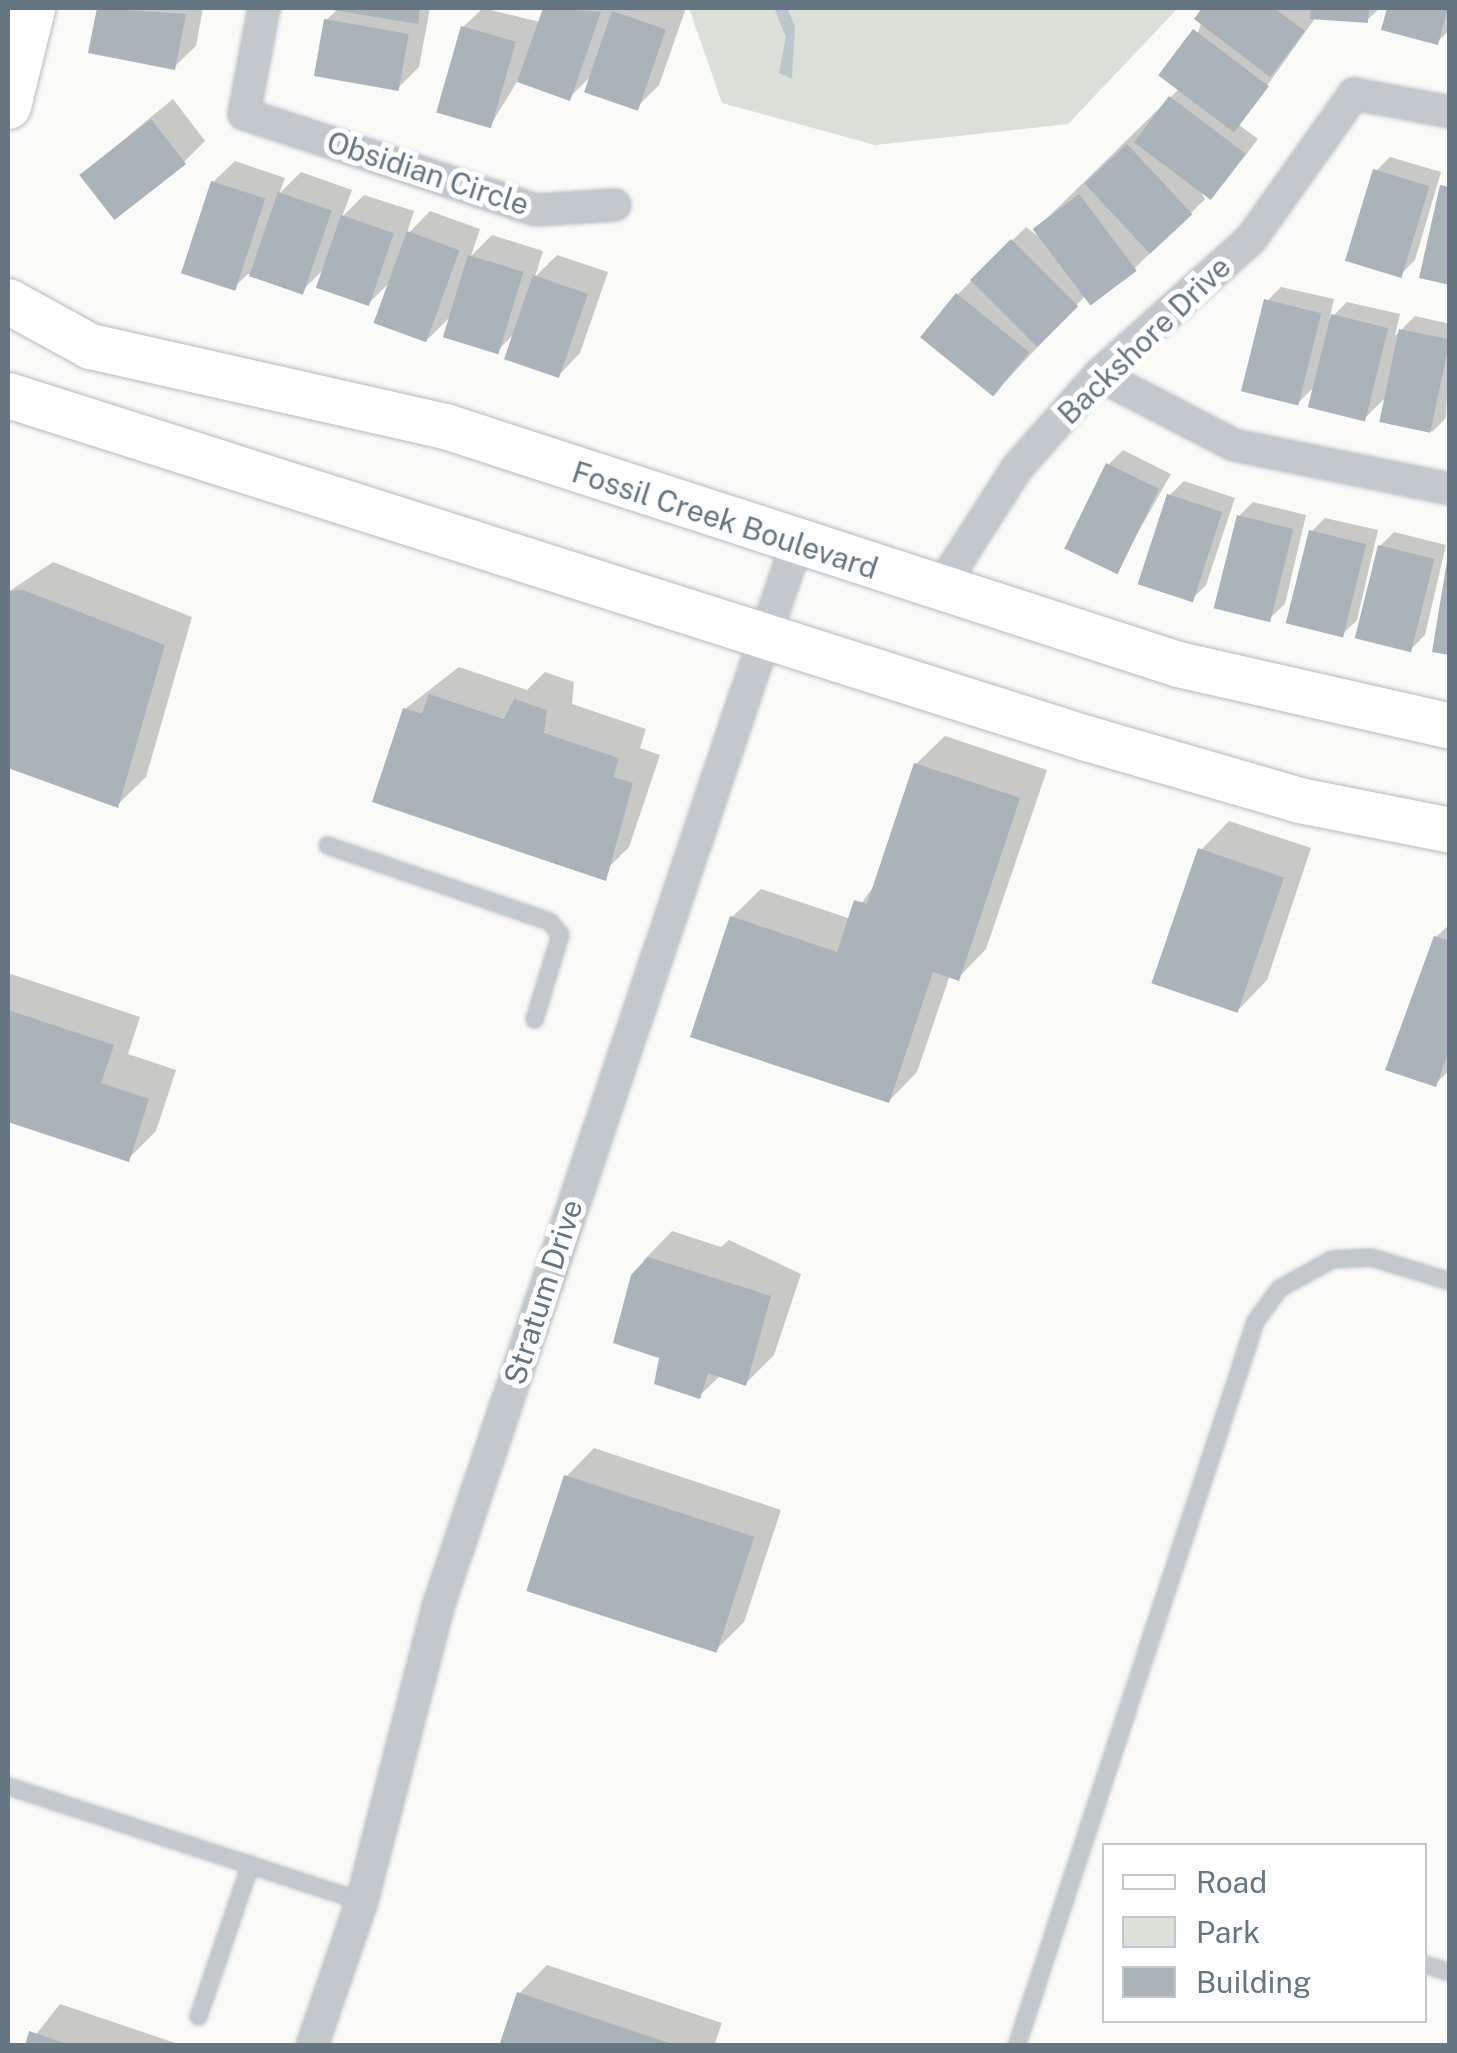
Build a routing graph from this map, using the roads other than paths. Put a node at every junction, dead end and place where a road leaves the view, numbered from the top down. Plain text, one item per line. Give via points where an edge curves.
1 (32, 8) edge
2 (264, 8) edge
3 (8, 106) edge
4 (1450, 112) edge
5 (615, 205) dead end
6 (8, 300) edge
7 (1099, 375) junction
8 (8, 394) edge
9 (1450, 489) edge
10 (796, 546) junction
11 (940, 590) junction
12 (766, 635) junction
13 (1450, 726) edge
14 (1450, 830) edge
15 (327, 845) dead end
16 (534, 1020) dead end
17 (1450, 1280) edge
18 (8, 1786) edge
19 (250, 1864) junction
20 (362, 1901) junction
21 (198, 2016) dead end
22 (312, 2046) edge
23 (1016, 2046) edge

1 - 3 main road
2 - 5 street, Obsidian Circle via 244,114 536,210
4 - 7 street, Backshore Drive via 1354,94 1250,239
6 - 10 main road, Fossil Creek Boulevard via 90,346 445,426
7 - 9 street via 1234,445
7 - 11 street, Backshore Drive via 1017,468
8 - 12 main road
10 - 11 main road, Fossil Creek Boulevard
10 - 12 street, Stratum Drive
11 - 13 main road, Fossil Creek Boulevard via 1178,664
12 - 14 main road via 1280,795
12 - 20 street, Stratum Drive via 438,1607
15 - 16 lane via 549,921 560,934
17 - 23 lane via 1371,1257 1332,1259 1287,1281 1255,1321
18 - 19 lane
19 - 20 lane
19 - 21 lane
20 - 22 street, Stratum Drive

